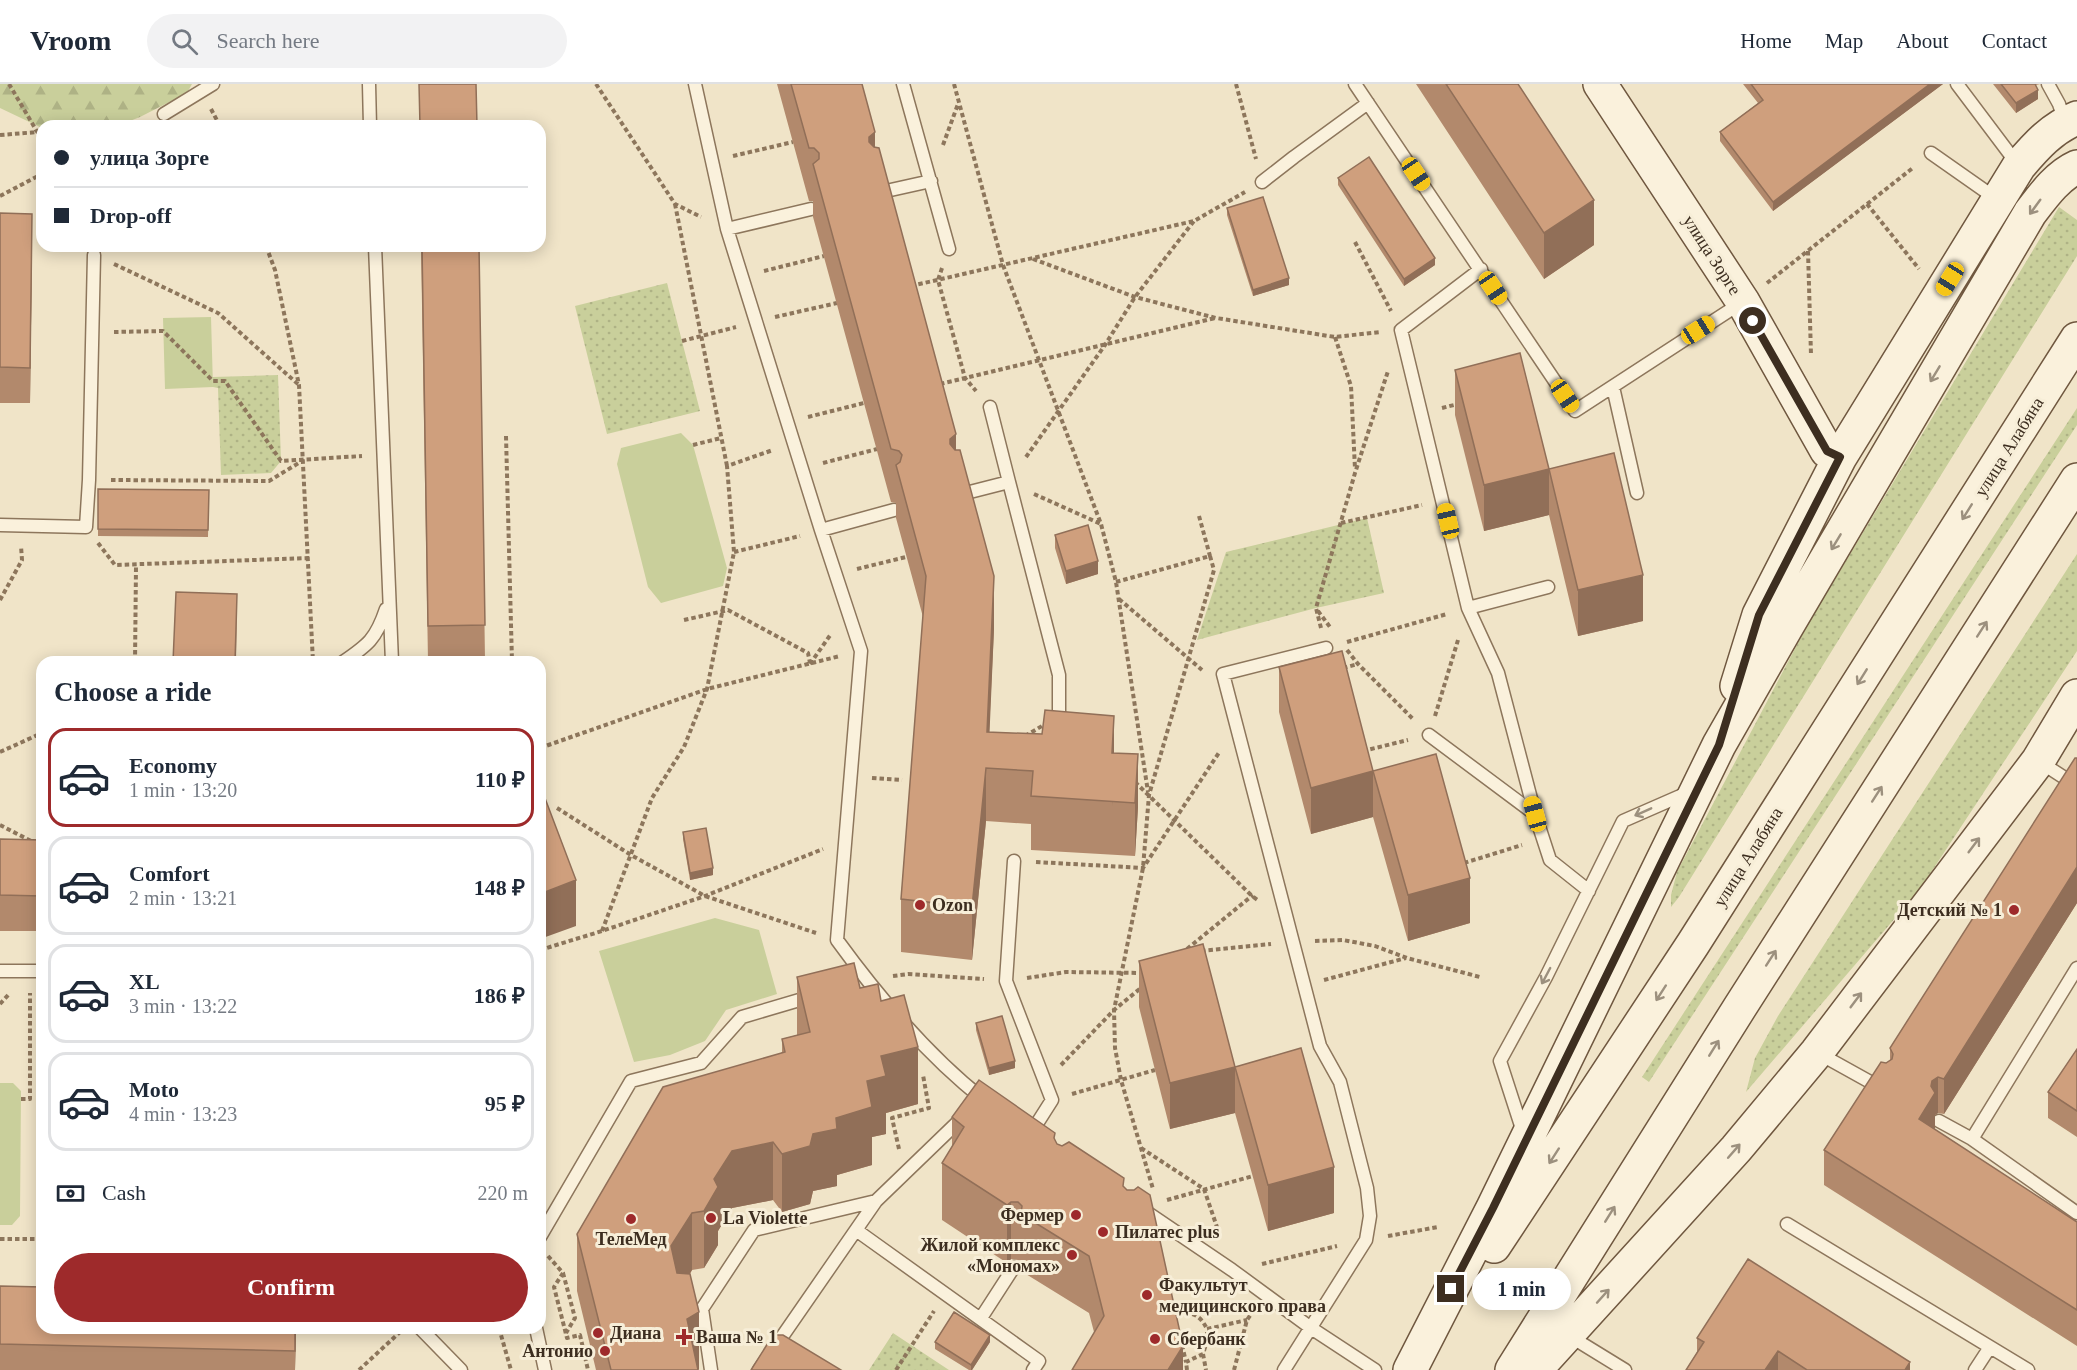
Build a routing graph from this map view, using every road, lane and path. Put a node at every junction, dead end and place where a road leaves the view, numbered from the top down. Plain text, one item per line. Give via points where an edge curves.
1 (9, 84) edge
2 (213, 84) edge
3 (369, 84) edge
4 (596, 84) edge
5 (695, 84) edge
6 (903, 84) edge
7 (954, 84) edge
8 (1236, 84) edge
9 (1355, 84) edge
10 (1600, 84) edge
11 (1957, 84) edge
12 (2048, 84) edge
13 (1368, 103) junction
14 (164, 114) dead end
15 (370, 120) edge
16 (2071, 121) edge
17 (36, 129) edge
18 (36, 132) edge
19 (0, 135) edge
20 (793, 142) edge
21 (1931, 153) joint
22 (712, 161) junction
23 (2019, 166) junction
24 (2077, 167) edge
25 (36, 177) edge
26 (931, 181) junction
27 (1262, 182) junction
28 (877, 193) edge
29 (0, 196) edge
30 (1998, 200) junction
31 (675, 204) junction
32 (1867, 204) junction
33 (811, 209) edge
34 (1194, 221) junction
35 (727, 229) junction
36 (1355, 242) dead end
37 (949, 249) joint
38 (1808, 251) junction
39 (268, 252) edge
40 (375, 252) edge
41 (94, 255) joint
42 (824, 256) edge
43 (1032, 258) junction
44 (1003, 265) junction
45 (1481, 270) junction
46 (1920, 272) dead end
47 (742, 277) junction
48 (938, 280) junction
49 (903, 288) edge
50 (1135, 297) junction
51 (1743, 302) junction
52 (837, 303) edge
53 (1216, 318) junction
54 (755, 322) junction
55 (1401, 330) junction
56 (92, 332) junction
57 (701, 336) junction
58 (1335, 337) junction
59 (2077, 339) edge
60 (682, 342) dead end
61 (1105, 345) junction
62 (1039, 360) junction
63 (1811, 366) dead end
64 (965, 378) junction
65 (299, 385) junction
66 (938, 385) edge
67 (1612, 387) junction
68 (1466, 402) edge
69 (864, 403) edge
70 (990, 407) joint
71 (1058, 409) junction
72 (1422, 413) junction
73 (787, 422) junction
74 (506, 436) dead end
75 (721, 438) junction
76 (793, 443) junction
77 (693, 445) dead end
78 (877, 449) edge
79 (382, 455) junction
80 (1840, 457) junction
81 (304, 460) junction
82 (727, 466) junction
83 (801, 468) junction
84 (1355, 473) junction
85 (89, 480) junction
86 (2077, 480) edge
87 (1009, 482) junction
88 (1637, 493) dead end
89 (958, 495) edge
90 (1443, 500) junction
91 (894, 510) edge
92 (1199, 516) dead end
93 (1101, 524) junction
94 (1341, 524) junction
95 (0, 525) edge
96 (20, 525) junction
97 (86, 527) junction
98 (821, 530) junction
99 (734, 552) junction
100 (1210, 556) junction
101 (906, 557) edge
102 (309, 558) junction
103 (136, 566) junction
104 (835, 574) junction
105 (1116, 582) junction
106 (1548, 587) dead end
107 (1118, 598) junction
108 (0, 600) edge
109 (388, 602) junction
110 (1468, 608) junction
111 (723, 611) junction
112 (848, 611) junction
113 (684, 620) dead end
114 (1342, 643) junction
115 (1326, 648) joint
116 (861, 651) junction
117 (135, 656) edge
118 (313, 656) edge
119 (352, 656) edge
120 (392, 656) edge
121 (512, 656) edge
122 (1188, 659) junction
123 (810, 664) junction
124 (707, 690) junction
125 (1228, 693) junction
126 (2075, 701) edge
127 (1059, 715) joint
128 (1236, 726) junction
129 (1430, 735) junction
130 (36, 736) edge
131 (1022, 737) edge
132 (1719, 745) junction
133 (546, 746) edge
134 (0, 752) edge
135 (1356, 753) edge
136 (2038, 761) junction
137 (851, 777) junction
138 (902, 780) dead end
139 (1134, 780) edge
140 (2077, 786) edge
141 (1696, 789) junction
142 (1149, 795) junction
143 (557, 808) dead end
144 (1535, 814) junction
145 (1175, 821) junction
146 (0, 825) edge
147 (1543, 838) junction
148 (846, 840) junction
149 (34, 842) edge
150 (631, 855) junction
151 (1014, 861) joint
152 (1454, 866) edge
153 (1143, 868) junction
154 (1278, 884) junction
155 (1589, 891) junction
156 (705, 896) junction
157 (1252, 896) junction
158 (1282, 902) junction
159 (602, 931) junction
160 (837, 940) junction
161 (1293, 942) junction
162 (546, 948) edge
163 (1407, 958) junction
164 (2077, 968) edge
165 (0, 971) edge
166 (36, 971) edge
167 (1122, 972) junction
168 (1149, 973) edge
169 (1480, 977) dead end
170 (1005, 981) junction
171 (1149, 981) edge
172 (861, 982) junction
173 (1305, 986) junction
174 (825, 993) edge
175 (1114, 1010) junction
176 (1817, 1052) junction
177 (1155, 1070) edge
178 (1121, 1080) junction
179 (1045, 1082) junction
180 (1885, 1090) edge
181 (21, 1099) dead end
182 (928, 1100) dead end
183 (1052, 1100) junction
184 (1940, 1121) dead end
185 (1030, 1134) edge
186 (1972, 1140) junction
187 (1526, 1141) junction
188 (1141, 1147) junction
189 (905, 1173) junction
190 (1253, 1176) edge
191 (1204, 1189) junction
192 (1129, 1200) edge
193 (876, 1201) junction
194 (1156, 1203) junction
195 (2077, 1213) edge
196 (1146, 1218) junction
197 (1787, 1224) dead end
198 (546, 1227) edge
199 (856, 1230) junction
200 (0, 1239) edge
201 (36, 1239) edge
202 (546, 1253) dead end
203 (1014, 1267) edge
204 (1232, 1270) junction
205 (563, 1273) junction
206 (946, 1293) junction
207 (1264, 1295) junction
208 (981, 1318) junction
209 (1247, 1320) junction
210 (1177, 1322) edge
211 (1311, 1328) junction
212 (1207, 1329) junction
213 (398, 1334) edge
214 (426, 1334) edge
215 (501, 1334) edge
216 (537, 1334) edge
217 (566, 1334) junction
218 (1568, 1335) junction
219 (1182, 1342) edge
220 (1989, 1347) junction
221 (1203, 1354) junction
222 (1186, 1362) junction
223 (359, 1370) edge
224 (460, 1370) edge
225 (511, 1370) edge
226 (545, 1370) edge
227 (588, 1370) edge
228 (711, 1370) edge
229 (759, 1370) edge
230 (897, 1370) edge
231 (1033, 1370) edge
232 (1187, 1370) edge
233 (1206, 1370) edge
234 (1234, 1370) edge
235 (1284, 1370) edge
236 (1375, 1370) edge
237 (1411, 1370) edge
238 (1512, 1370) edge
239 (1535, 1370) edge
240 (1625, 1370) edge
241 (1975, 1370) edge
242 (2028, 1370) edge

1 - 17 path
2 - 14 lane
3 - 15 lane
4 - 31 path
5 - 22 lane
6 - 26 lane
7 - 44 path
8 - 27 path
9 - 13 lane
10 - 51 main road, улица Зорге
11 - 23 lane
12 - 16 lane
13 - 27 lane
13 - 45 lane
16 - 23 main road via 2039,142
18 - 19 path
20 - 22 path
21 - 30 lane
21 - 32 path
22 - 35 lane
23 - 30 main road
24 -> 132 main road via 2049,188 2030,213
25 - 29 path
26 - 28 lane
26 - 37 lane
27 - 34 path
30 - 80 main road
31 - 35 path
31 - 57 path
32 - 38 path
32 - 46 path
33 - 35 lane
34 - 43 path
34 - 50 path
35 - 47 lane
36 - 55 path
37 - 48 path
38 - 51 path
38 - 63 path
39 - 65 path
40 - 79 lane
41 - 56 lane
41 - 65 path via 218,313
42 - 47 path
43 - 44 path
43 - 50 path
44 - 48 path
44 - 62 path
45 - 55 lane
45 - 67 lane via 1575,411
47 - 54 lane
48 - 49 path
48 - 64 path
50 - 53 path
50 - 61 path
51 - 67 lane
51 - 80 main road, улица Зорге via 1827,451
52 - 54 path
53 - 58 path
53 - 61 path
54 - 57 path
54 - 73 lane
55 - 58 path
55 - 72 lane
55 - 84 path
56 - 81 path via 163,331 213,381 225,381 281,461
56 - 85 lane
57 - 60 path
57 - 75 path
58 - 84 path via 1351,386
59 -> 237 main road, улица Алабяна via 1687,954
61 - 62 path
61 - 71 path
62 - 64 path
62 - 71 path
64 - 66 path
64 - 70 path
65 - 81 path
67 - 88 lane
68 - 72 path
69 - 73 path
70 - 87 lane
71 - 87 path
71 - 93 path
72 - 90 lane
73 - 76 lane
74 - 121 path
75 - 77 path
75 - 82 path
76 - 82 path
76 - 83 lane
78 - 83 path
79 - 81 path
79 - 109 lane
80 - 132 main road via 1759,615
81 - 85 path via 270,481
81 - 102 path
82 - 99 path
83 - 98 lane
84 - 94 path
85 - 97 lane
238 -> 86 main road
87 - 89 lane
87 - 93 path
87 - 127 lane via 1059,675
90 - 94 path
90 - 110 lane
91 - 98 lane
92 - 100 path
93 - 105 path
94 - 114 path via 1316,608
95 - 96 lane
96 - 97 lane
96 - 108 path via 22,560
97 - 103 path via 115,565
98 - 99 path
98 - 104 lane
99 - 111 path
100 - 105 path
100 - 122 path via 1214,570
101 - 104 path
102 - 103 path
102 - 118 path
103 - 117 path
104 - 112 lane
105 - 107 path
106 - 110 lane
107 - 122 path
107 - 142 path
109 - 119 lane via 380,626 367,646
109 - 120 lane
110 - 114 path
110 - 129 path
110 - 144 lane via 1498,673
111 - 113 path
111 - 123 path via 728,610 808,653
111 - 124 path
112 - 116 lane
112 - 123 path
114 - 115 path
114 - 129 path
115 - 125 lane via 1223,674
116 - 123 path
116 - 137 lane
122 - 125 path
122 - 142 path
123 - 124 path
124 - 133 path
124 - 150 path via 684,747 652,798
125 - 128 lane
126 - 136 main road
127 - 131 path
128 - 145 path
128 - 154 lane
129 - 135 path
129 - 144 lane
130 - 134 path
132 - 141 main road
136 - 140 lane
176 -> 136 main road
137 - 138 path
137 - 148 lane
139 - 142 path
141 -> 155 lane via 1623,821
141 - 187 main road
142 - 145 path
142 - 153 path
143 - 150 path
144 - 147 lane
145 - 153 path
145 - 157 path
146 - 149 path
147 - 152 path
147 - 155 lane via 1550,860
148 - 156 path
148 - 160 lane
150 - 156 path
150 - 159 path
151 - 153 path
151 - 170 lane
153 - 167 path
154 - 157 path via 1264,887
154 - 158 lane
155 -> 187 lane via 1500,1061
156 - 159 path
156 - 160 path
157 - 158 path via 1267,905
157 - 161 path via 1184,952
158 - 161 lane
159 - 162 path
160 - 172 lane
161 - 163 path via 1343,940
161 - 173 lane
163 - 169 path
163 - 173 path
164 - 186 lane
165 - 166 lane
166 - 181 path via 30,1100
167 - 168 path
167 - 170 path via 1066,972
167 - 175 path
170 - 172 path via 908,974
170 - 179 lane
171 - 175 path
172 - 189 lane via 933,1056 987,1102
173 - 211 lane via 1320,1046 1340,1082 1367,1188 1370,1216 1366,1240
174 - 198 lane via 742,1017 701,1063 631,1081
175 - 178 path
175 - 179 path
176 - 180 lane
218 -> 176 main road via 1736,1149
177 - 178 path
178 - 183 path
178 - 188 path
179 - 183 lane
182 - 189 path via 929,1108 892,1118
183 - 185 lane
184 - 186 lane
186 - 195 lane
187 - 237 main road
188 - 191 path
188 - 194 path
189 - 193 lane
190 - 191 path
191 - 194 path
191 - 204 path
192 - 196 lane
193 - 199 lane
193 - 228 lane via 754,1230 702,1309
194 - 196 path
196 - 204 lane
197 - 220 lane
199 - 206 lane
199 - 229 lane
200 - 201 path
202 - 205 path
203 - 208 lane
204 - 207 lane
205 - 217 path via 575,1318
205 - 217 path via 554,1287
206 - 208 lane
206 - 230 path
207 - 209 path
207 - 211 lane
208 - 231 lane via 1039,1361
209 - 212 path
209 - 234 path
210 - 212 path via 1175,1312 1192,1313 1202,1319
211 - 235 lane
211 - 236 lane
212 - 221 path
213 - 223 path
214 - 224 lane
215 - 225 path
216 - 226 lane
217 - 227 path via 567,1338 580,1335
218 - 239 main road
218 - 240 lane
219 - 222 path
220 - 241 lane
220 - 242 lane
221 - 222 path
221 - 233 path
222 - 232 path

